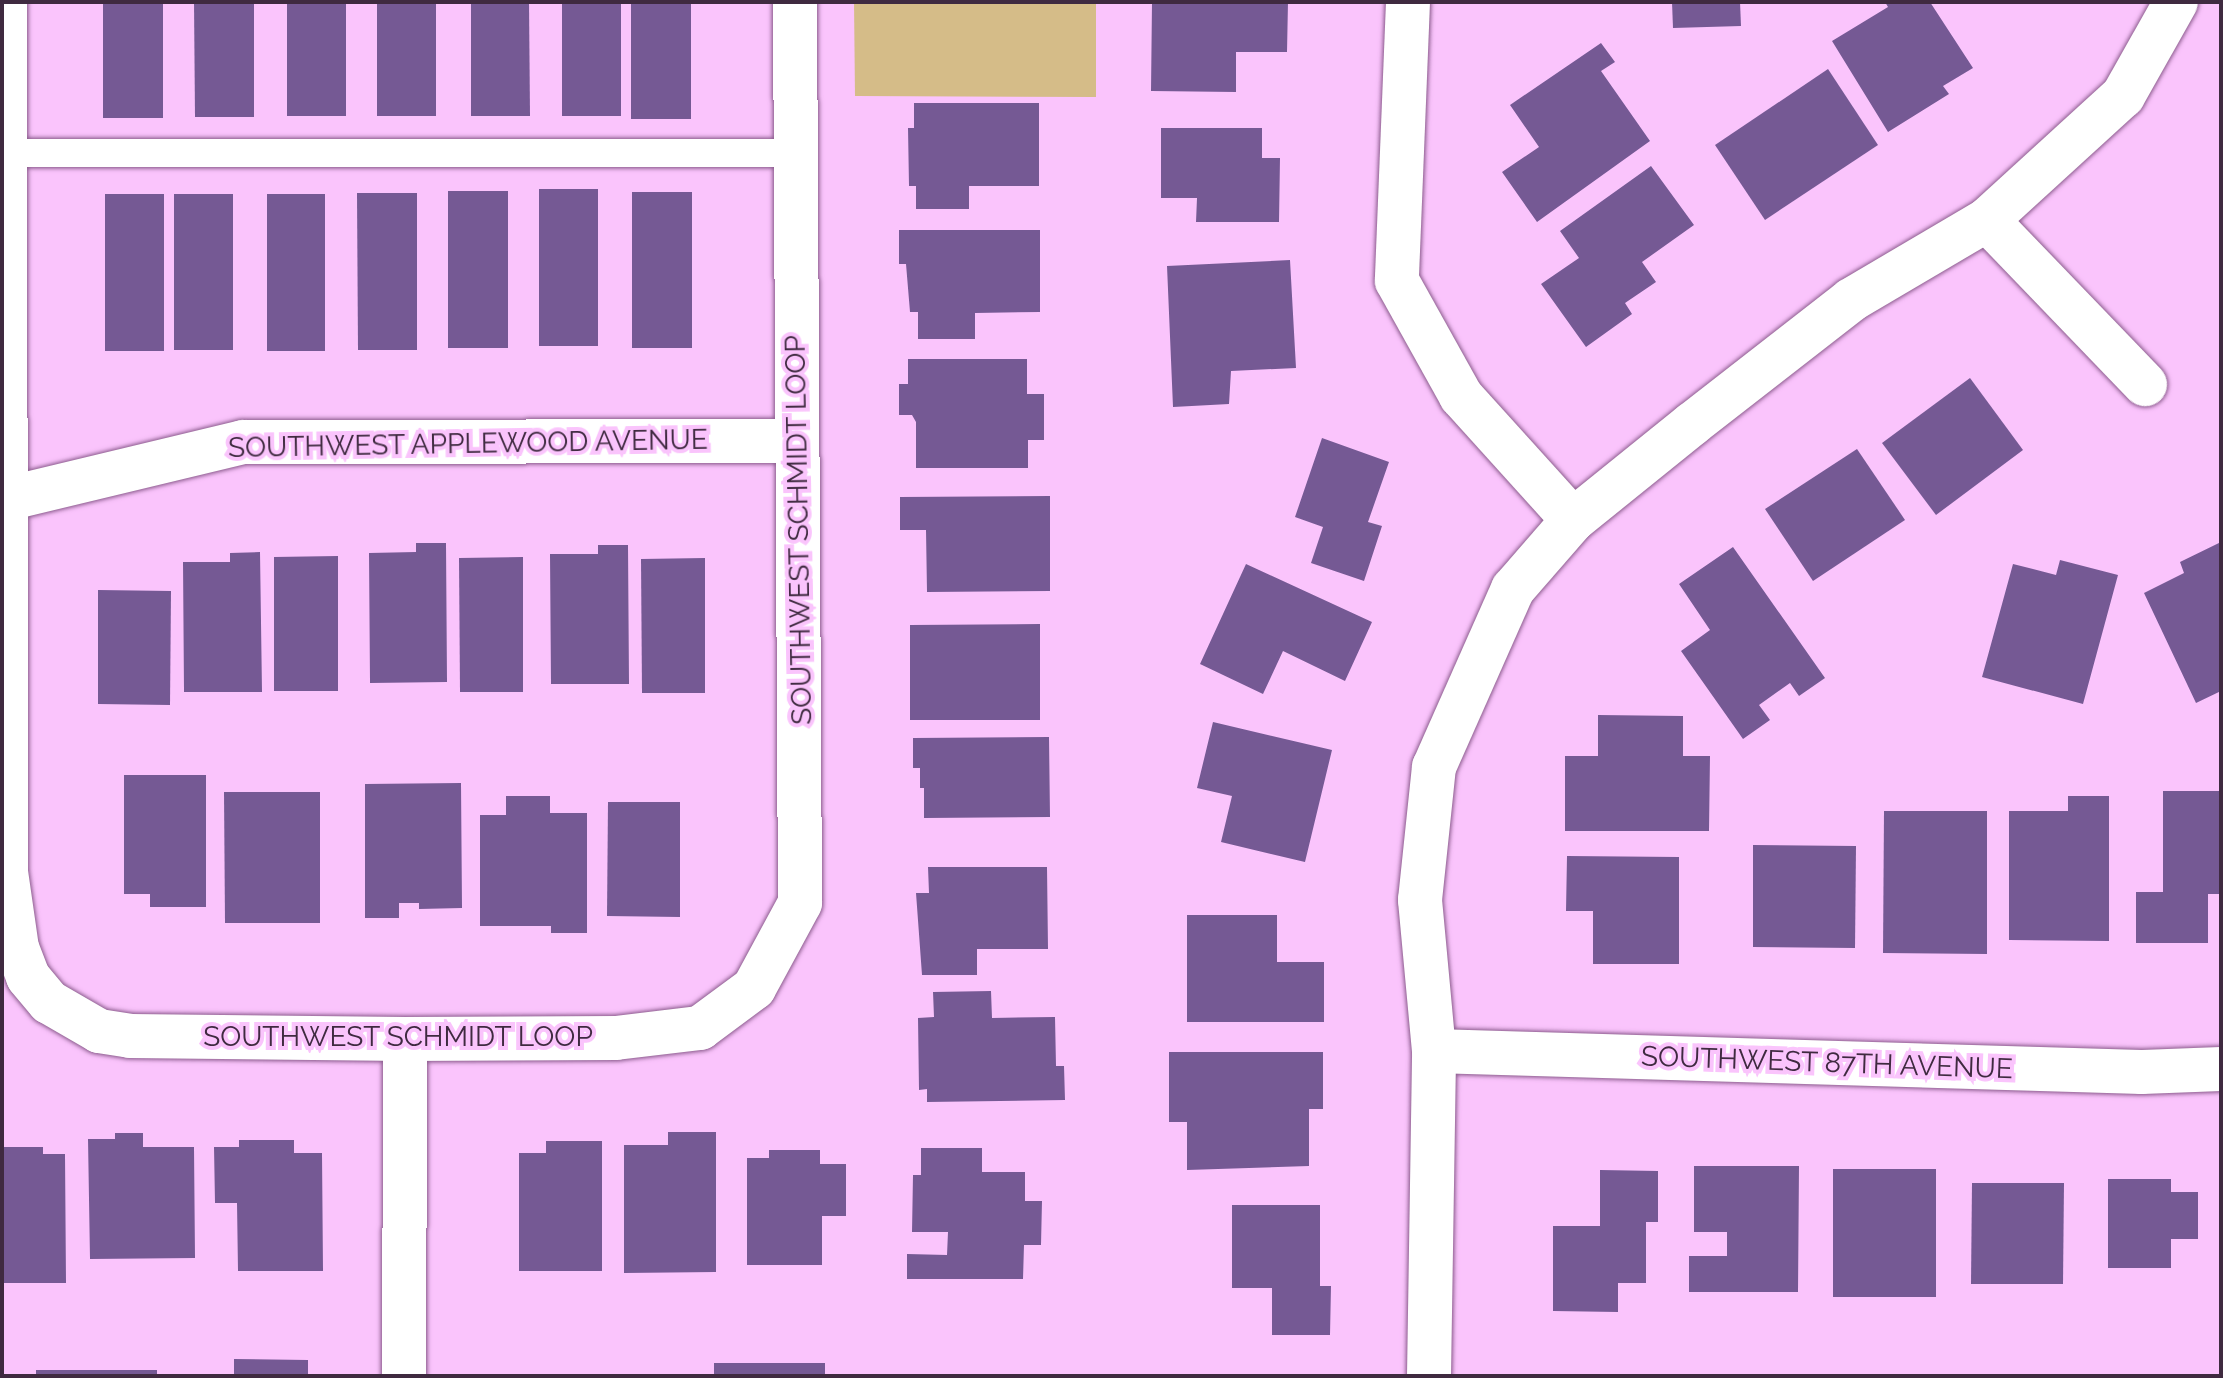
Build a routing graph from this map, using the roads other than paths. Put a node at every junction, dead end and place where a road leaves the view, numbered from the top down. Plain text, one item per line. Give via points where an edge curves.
1 (5, 2) edge
2 (795, 2) edge
3 (1408, 2) edge
4 (2176, 2) edge
5 (5, 153) junction
6 (795, 153) junction
7 (1987, 220) junction
8 (2145, 384) dead end
9 (797, 441) junction
10 (4, 499) edge
11 (1573, 520) junction
12 (405, 1039) junction
13 (1434, 1051) junction
14 (2221, 1069) edge
15 (404, 1376) edge
16 (1429, 1376) edge

1 - 5 street, SOUTHWEST SCHMIDT LOOP
2 - 6 street, SOUTHWEST SCHMIDT LOOP
3 - 11 street via 1397,281 1461,396
4 - 7 street via 2123,96
5 - 6 lane
5 - 10 street, SOUTHWEST SCHMIDT LOOP
6 - 9 street, SOUTHWEST SCHMIDT LOOP
7 - 8 street
7 - 11 street via 1851,300
9 - 10 street, SOUTHWEST APPLEWOOD AVENUE via 243,442
9 - 12 street, SOUTHWEST SCHMIDT LOOP via 803,871 800,903 773,960 754,988 700,1028 616,1038
10 - 12 street, SOUTHWEST SCHMIDT LOOP via 6,872 9,913 28,977 49,1002 99,1031 130,1036
11 - 13 street via 1513,589 1434,767 1420,900
12 - 15 street
13 - 14 street, SOUTHWEST 87TH AVENUE via 2142,1072
13 - 16 street

